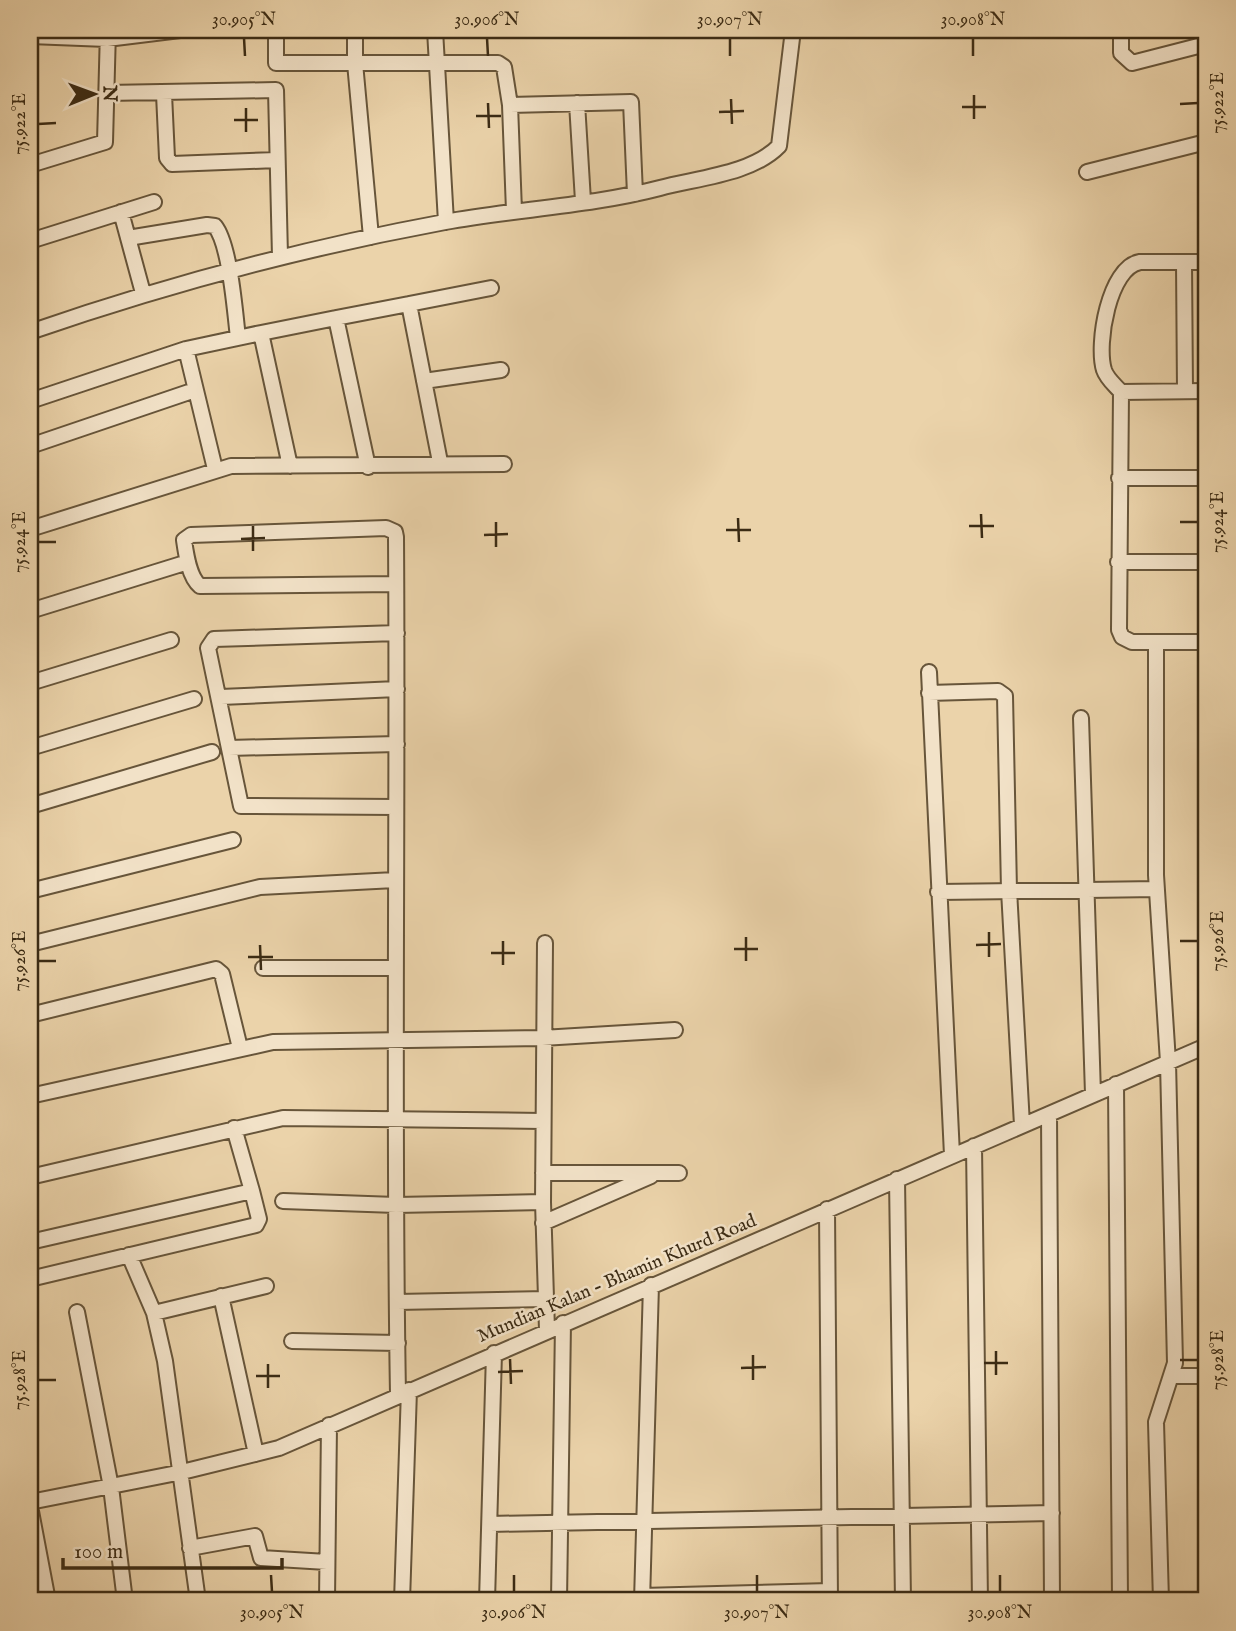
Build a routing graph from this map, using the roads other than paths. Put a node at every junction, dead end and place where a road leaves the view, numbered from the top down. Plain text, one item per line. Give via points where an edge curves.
1 (180, 30) edge
2 (276, 30) edge
3 (355, 30) edge
4 (435, 30) edge
5 (793, 30) edge
6 (1121, 30) edge
7 (50, 33) edge
8 (108, 34) edge
9 (30, 36) edge
10 (1206, 44) edge
11 (276, 63) junction
12 (355, 63) junction
13 (435, 64) junction
14 (276, 90) junction
15 (107, 93) junction
16 (164, 94) junction
17 (577, 103) junction
18 (510, 105) junction
19 (1206, 142) edge
20 (277, 160) junction
21 (30, 165) edge
22 (1087, 173) dead end
23 (635, 194) junction
24 (583, 201) junction
25 (153, 202) dead end
26 (514, 211) junction
27 (121, 212) junction
28 (446, 222) junction
29 (371, 237) junction
30 (128, 238) junction
31 (30, 241) edge
32 (279, 256) junction
33 (1184, 262) junction
34 (1206, 262) edge
35 (229, 271) junction
36 (491, 288) dead end
37 (143, 293) junction
38 (409, 304) junction
39 (337, 318) junction
40 (30, 332) edge
41 (261, 333) junction
42 (238, 338) junction
43 (186, 349) junction
44 (501, 370) dead end
45 (424, 381) junction
46 (195, 390) junction
47 (1185, 391) junction
48 (1206, 391) edge
49 (1121, 392) junction
50 (30, 401) edge
51 (30, 446) edge
52 (440, 462) junction
53 (504, 464) dead end
54 (289, 466) junction
55 (368, 467) junction
56 (215, 469) junction
57 (1119, 478) junction
58 (1206, 478) edge
59 (30, 529) edge
60 (188, 562) junction
61 (1118, 562) junction
62 (1206, 562) edge
63 (396, 584) junction
64 (30, 611) edge
65 (397, 633) junction
66 (171, 640) dead end
67 (1156, 642) junction
68 (1206, 642) edge
69 (929, 672) dead end
70 (30, 683) edge
71 (397, 689) junction
72 (929, 693) junction
73 (221, 697) junction
74 (194, 699) dead end
75 (1081, 718) dead end
76 (397, 744) junction
77 (30, 748) edge
78 (229, 748) junction
79 (212, 752) dead end
80 (30, 806) edge
81 (396, 807) junction
82 (233, 841) dead end
83 (395, 880) junction
84 (1085, 889) junction
85 (1157, 889) junction
86 (1009, 890) junction
87 (30, 891) edge
88 (938, 892) junction
89 (545, 943) dead end
90 (30, 944) edge
91 (263, 968) dead end
92 (394, 968) junction
93 (30, 1015) edge
94 (674, 1030) dead end
95 (542, 1038) junction
96 (394, 1041) junction
97 (1206, 1046) edge
98 (240, 1048) junction
99 (1168, 1062) junction
100 (1116, 1084) junction
101 (1093, 1094) junction
102 (30, 1096) edge
103 (1049, 1114) junction
104 (394, 1118) junction
105 (543, 1121) junction
106 (1022, 1125) junction
107 (234, 1128) junction
108 (974, 1146) junction
109 (952, 1155) junction
110 (659, 1172) junction
111 (680, 1172) dead end
112 (543, 1173) junction
113 (30, 1177) edge
114 (897, 1179) junction
115 (252, 1191) junction
116 (283, 1201) dead end
117 (543, 1202) junction
118 (396, 1205) junction
119 (827, 1209) junction
120 (543, 1223) junction
121 (30, 1242) edge
122 (129, 1255) junction
123 (30, 1279) edge
124 (651, 1285) junction
125 (266, 1286) dead end
126 (221, 1296) junction
127 (546, 1299) junction
128 (397, 1302) junction
129 (77, 1312) dead end
130 (154, 1312) junction
131 (563, 1323) junction
132 (547, 1330) junction
133 (292, 1341) dead end
134 (398, 1343) junction
135 (494, 1353) junction
136 (1172, 1376) junction
137 (1206, 1376) edge
138 (404, 1392) junction
139 (329, 1425) junction
140 (257, 1454) junction
141 (183, 1472) junction
142 (111, 1487) junction
143 (30, 1504) edge
144 (1052, 1513) junction
145 (979, 1514) junction
146 (901, 1516) junction
147 (830, 1517) junction
148 (642, 1521) junction
149 (561, 1523) junction
150 (490, 1524) junction
151 (190, 1548) junction
152 (327, 1562) junction
153 (830, 1596) edge
154 (642, 1599) edge
155 (48, 1601) edge
156 (125, 1601) edge
157 (198, 1601) edge
158 (327, 1601) edge
159 (402, 1601) edge
160 (486, 1601) edge
161 (559, 1601) edge
162 (903, 1601) edge
163 (980, 1601) edge
164 (1052, 1601) edge
165 (1120, 1601) edge
166 (1161, 1601) edge

1 - 8 street
2 - 11 street
3 - 12 street
4 - 13 street
5 - 23 street via 782,138 774,151 744,166
6 - 10 street via 1121,52 1132,63
7 - 8 street
7 - 9 street
8 - 15 street
11 - 12 street
11 - 14 street
12 - 13 street
12 - 29 street
13 - 18 street via 503,65
13 - 28 street
14 - 16 street
14 - 20 street
15 - 16 street
15 - 21 street via 103,144
16 - 20 street via 167,158 172,164
17 - 18 street
17 - 23 street via 631,102
17 - 24 street
18 - 26 street
19 - 22 street
20 - 32 street
23 - 24 street
24 - 26 street
25 - 27 street
26 - 28 street
27 - 30 street
27 - 31 street
28 - 29 street
29 - 32 street
30 - 35 street via 215,226
30 - 37 street
32 - 35 street
33 - 34 street
33 - 47 street
33 - 49 street via 1133,263 1115,287 1104,327 1103,364 1107,377
35 - 37 street
35 - 42 street
36 - 38 street
37 - 40 street
38 - 39 street
38 - 45 street
39 - 41 street
39 - 55 street
41 - 42 street
41 - 54 street
42 - 43 street
43 - 46 street
43 - 50 street
44 - 45 street
45 - 52 street
46 - 51 street
46 - 56 street
47 - 48 street
47 - 49 street
49 - 57 street
52 - 53 street
52 - 55 street
54 - 55 street
54 - 56 street
56 - 59 street
57 - 58 street
57 - 61 street
60 - 63 street via 200,586
60 - 63 street via 184,542 189,536 390,528 396,537
60 - 64 street
61 - 62 street
61 - 67 street via 1122,637
63 - 65 street
65 - 71 street
65 - 73 street via 214,639 208,648
66 - 70 street
67 - 68 street
67 - 85 street
69 - 72 street
71 - 73 street
71 - 76 street
72 - 86 street via 1004,694
72 - 88 street
73 - 78 street
74 - 77 street
75 - 84 street
76 - 78 street
76 - 81 street
78 - 81 street via 240,805 245,808
79 - 80 street
81 - 83 street
82 - 87 street
83 - 90 street via 260,887
83 - 92 street
84 - 85 street
84 - 86 street
84 - 101 street
85 - 99 street
86 - 88 street
86 - 106 street
88 - 109 street
89 - 95 street
91 - 92 street
92 - 96 street
93 - 98 street via 216,969 222,974
94 - 95 street
95 - 96 street
95 - 105 street
96 - 98 street via 273,1042
96 - 104 street
97 - 99 street, Mundian Kalan - Bhamin Khurd Road
98 - 102 street
99 - 100 street, Mundian Kalan - Bhamin Khurd Road
99 - 136 street
100 - 101 street, Mundian Kalan - Bhamin Khurd Road
100 - 165 street
101 - 103 street, Mundian Kalan - Bhamin Khurd Road
103 - 106 street, Mundian Kalan - Bhamin Khurd Road
103 - 144 street
104 - 105 street
104 - 107 street via 283,1118
104 - 118 street
105 - 112 street
106 - 108 street, Mundian Kalan - Bhamin Khurd Road
107 - 113 street
107 - 115 street
108 - 109 street, Mundian Kalan - Bhamin Khurd Road
108 - 145 street
109 - 114 street, Mundian Kalan - Bhamin Khurd Road
110 - 111 street
110 - 112 street
110 - 120 street
112 - 117 street
114 - 119 street, Mundian Kalan - Bhamin Khurd Road
114 - 146 street
115 - 121 street
115 - 122 street via 259,1219 256,1224
116 - 118 street
117 - 118 street
117 - 120 street
118 - 128 street
119 - 124 street, Mundian Kalan - Bhamin Khurd Road
119 - 147 street
120 - 127 street
122 - 123 street
122 - 130 street
124 - 131 street, Mundian Kalan - Bhamin Khurd Road
124 - 148 street
125 - 126 street
126 - 130 street
126 - 140 street
127 - 128 street
127 - 132 street
128 - 134 street
129 - 142 street
130 - 141 street
131 - 132 street, Mundian Kalan - Bhamin Khurd Road
131 - 149 street
132 - 135 street, Mundian Kalan - Bhamin Khurd Road
133 - 134 street
134 - 138 street
135 - 138 street, Mundian Kalan - Bhamin Khurd Road
135 - 150 street
136 - 137 street
136 - 166 street via 1156,1422
138 - 139 street, Mundian Kalan - Bhamin Khurd Road
138 - 159 street
139 - 140 street, Mundian Kalan - Bhamin Khurd Road
139 - 152 street
140 - 141 street, Mundian Kalan - Bhamin Khurd Road
141 - 142 street, Mundian Kalan - Bhamin Khurd Road
141 - 151 street
142 - 143 street, Mundian Kalan - Bhamin Khurd Road
142 - 156 street
143 - 155 street
144 - 145 street
144 - 164 street
145 - 146 street
145 - 163 street
146 - 147 street
146 - 162 street
147 - 148 street
147 - 153 street
148 - 149 street
148 - 154 street
149 - 150 street
149 - 161 street
150 - 160 street
151 - 152 street via 255,1536 261,1558
151 - 157 street
152 - 158 street
153 - 154 street

